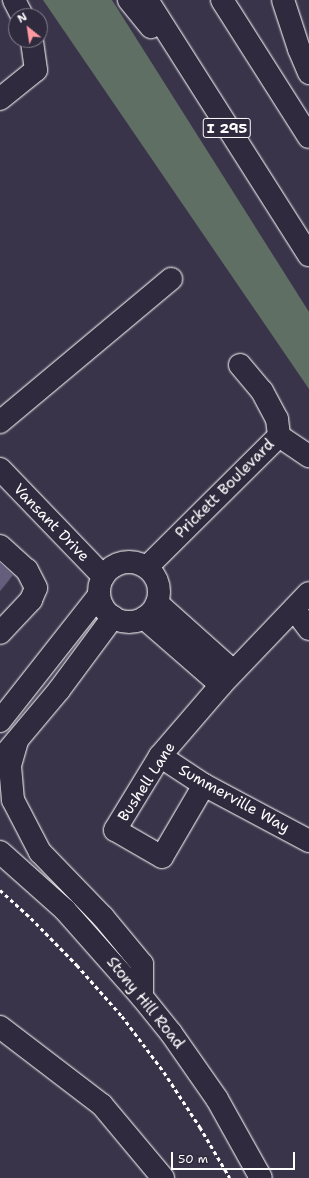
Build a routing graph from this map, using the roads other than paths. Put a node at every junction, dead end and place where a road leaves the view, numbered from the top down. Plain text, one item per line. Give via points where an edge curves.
1 (129, 0) edge
2 (147, 0) edge
3 (222, 0) edge
4 (283, 0) edge
5 (33, 48) edge
6 (309, 73) edge
7 (0, 99) edge
8 (213, 106) junction
9 (309, 137) edge
10 (309, 255) edge
11 (171, 278) dead end
12 (240, 365) dead end
13 (0, 422) edge
14 (279, 436) junction
15 (309, 456) edge
16 (0, 469) edge
17 (0, 546) edge
18 (147, 567) junction
19 (101, 586) junction
20 (309, 593) edge
21 (294, 609) junction
22 (151, 611) junction
23 (113, 617) junction
24 (309, 629) edge
25 (0, 633) edge
26 (227, 678) junction
27 (0, 721) edge
28 (17, 741) junction
29 (160, 756) junction
30 (0, 760) edge
31 (204, 785) junction
32 (309, 841) edge
33 (0, 852) edge
34 (142, 997) junction
35 (0, 1026) edge
36 (162, 1178) edge
37 (262, 1178) edge

1 - 8 main road
2 - 8 main road, I 295
3 - 9 main road
4 - 6 main road
5 - 7 main road via 36,70
8 - 10 main road, I 295
11 - 13 main road
12 - 14 main road, Prickett Boulevard via 266,398 277,419
14 - 15 main road
14 - 18 main road, Prickett Boulevard
16 - 19 main road, Vansant Drive
17 - 25 main road via 27,570 36,588 32,600
18 - 19 main road via 128,561 114,566
18 - 22 main road via 154,575 160,593
19 - 23 main road via 101,605
19 - 27 main road
20 - 21 main road, Bushell Lane
21 - 24 main road
21 - 26 main road, Bushell Lane
22 - 23 main road via 135,622 125,622
22 - 26 main road
23 - 28 main road
26 - 29 main road, Bushell Lane
28 - 30 main road
28 - 34 main road via 10,766 13,800 40,852 103,917 142,964
29 - 31 main road, Summerville Way
29 - 31 main road, Bushell Lane via 115,830 162,857
31 - 32 main road, Summerville Way
33 - 34 main road, Stony Hill Road via 65,910
34 - 37 main road, Stony Hill Road via 171,1033 217,1100
35 - 36 main road via 102,1105

